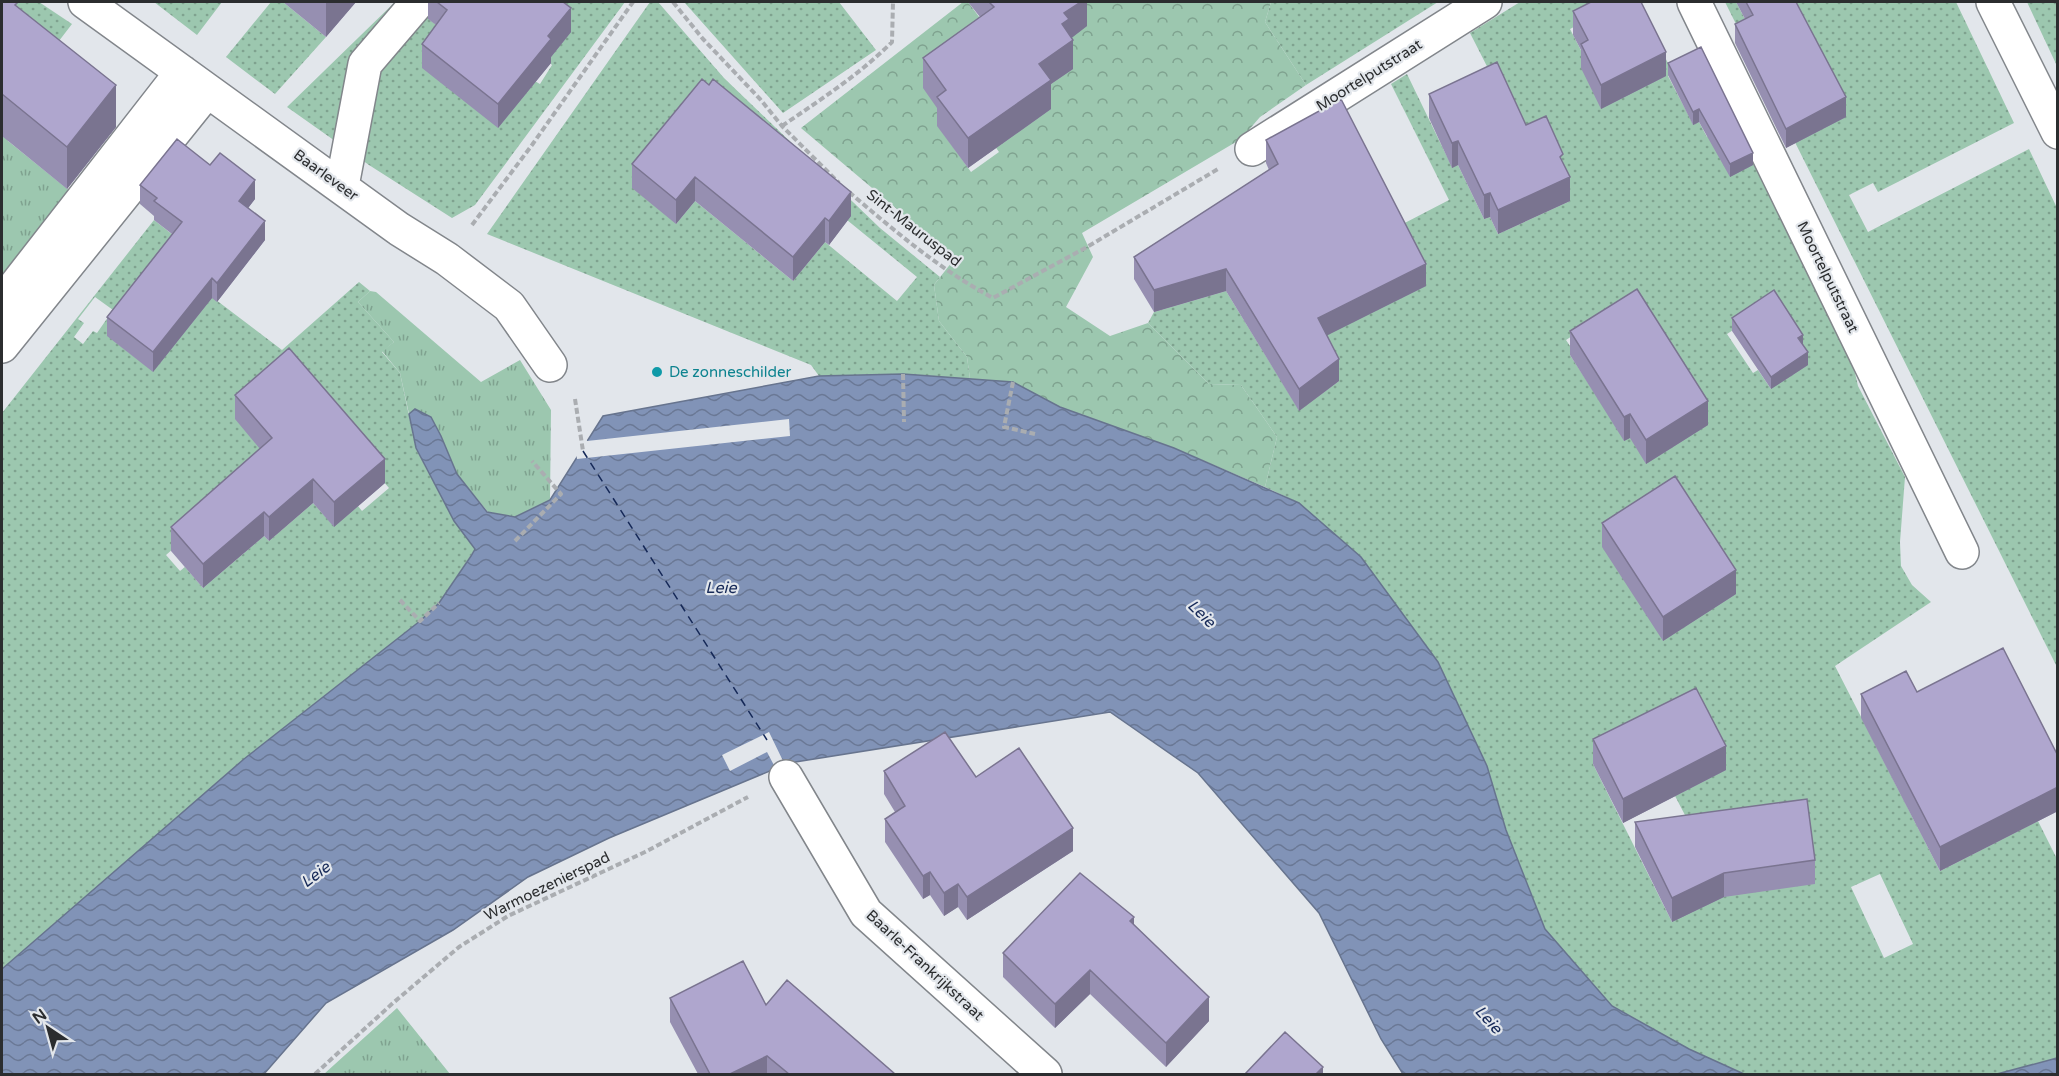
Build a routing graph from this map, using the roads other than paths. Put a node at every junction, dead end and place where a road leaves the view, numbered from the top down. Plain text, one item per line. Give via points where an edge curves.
1 (85, 2) edge
2 (418, 2) edge
3 (1485, 2) edge
4 (1694, 2) edge
5 (1994, 2) edge
6 (195, 81) junction
7 (2058, 132) edge
8 (1252, 149) road end
9 (342, 186) junction
10 (2, 303) edge
11 (2, 346) edge
12 (550, 364) dead end
13 (1962, 552) dead end
14 (786, 777) road end
15 (1045, 1074) edge

1 - 6 street, Baarleveer
2 - 9 street via 365,64
3 - 8 street, Moortelputstraat
4 - 13 street, Moortelputstraat
5 - 7 street
6 - 9 street, Baarleveer
6 - 10 street
6 - 11 street
9 - 12 street, Baarleveer via 509,306
14 - 15 street, Baarle-Frankrijkstraat via 866,913

